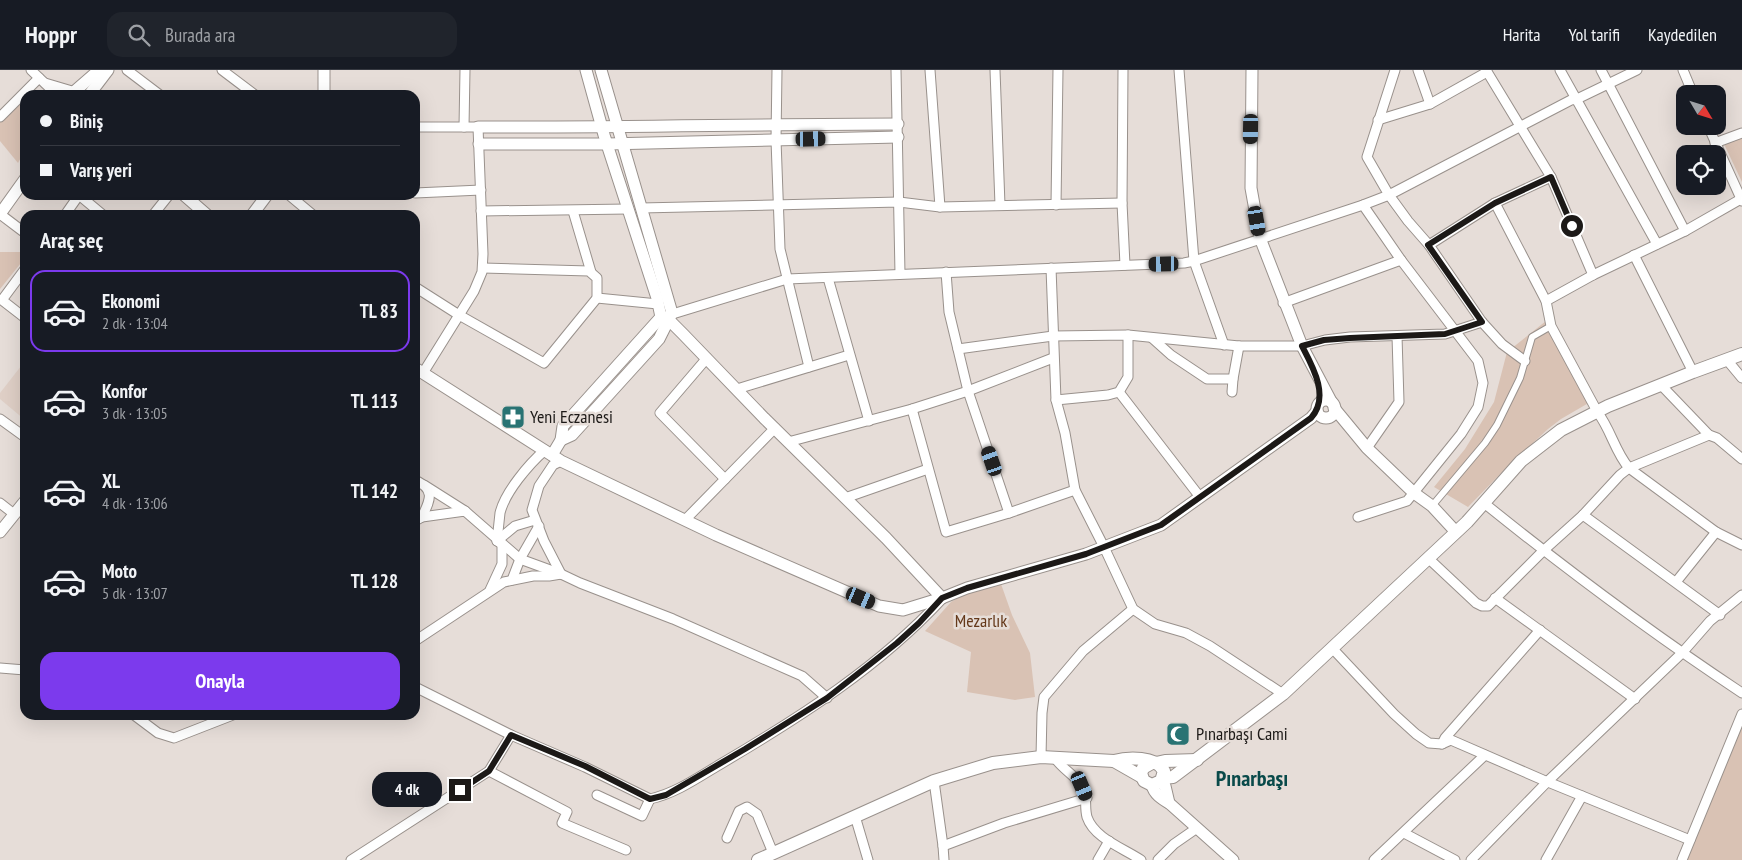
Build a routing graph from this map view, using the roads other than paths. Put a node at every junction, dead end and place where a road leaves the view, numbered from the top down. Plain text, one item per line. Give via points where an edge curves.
1 (31, 70) edge
2 (99, 70) edge
3 (108, 70) edge
4 (127, 70) edge
5 (222, 70) edge
6 (324, 70) edge
7 (465, 70) edge
8 (586, 70) edge
9 (601, 70) edge
10 (777, 70) edge
11 (896, 70) edge
12 (930, 70) edge
13 (995, 70) edge
14 (1058, 70) edge
15 (1122, 70) edge
16 (1179, 70) edge
17 (1252, 70) edge
18 (1394, 70) edge
19 (1418, 70) edge
20 (1560, 70) edge
21 (1601, 70) edge
22 (1637, 70) edge
23 (1683, 70) edge
24 (1487, 71) edge
25 (41, 80) junction
26 (1608, 83) junction
27 (1689, 85) edge
28 (30, 90) edge
29 (52, 90) edge
30 (66, 90) edge
31 (77, 90) edge
32 (93, 90) edge
33 (153, 90) edge
34 (248, 90) edge
35 (324, 90) edge
36 (20, 99) edge
37 (1577, 99) junction
38 (1430, 104) junction
39 (0, 117) edge
40 (1378, 120) junction
41 (777, 124) junction
42 (898, 124) junction
43 (1521, 126) junction
44 (420, 127) edge
45 (464, 127) junction
46 (478, 127) junction
47 (618, 127) junction
48 (602, 128) junction
49 (1742, 133) edge
50 (1712, 135) edge
51 (898, 137) junction
52 (776, 140) junction
53 (1715, 143) junction
54 (479, 144) junction
55 (607, 144) junction
56 (622, 144) junction
57 (1551, 177) junction
58 (20, 185) edge
59 (480, 190) junction
60 (420, 193) edge
61 (1389, 195) junction
62 (1741, 195) edge
63 (85, 200) edge
64 (165, 200) edge
65 (190, 200) edge
66 (264, 200) edge
67 (295, 200) edge
68 (898, 202) junction
69 (1122, 203) junction
70 (1495, 203) junction
71 (778, 205) junction
72 (1000, 205) junction
73 (1056, 205) junction
74 (1363, 205) junction
75 (940, 207) junction
76 (641, 208) junction
77 (97, 210) edge
78 (157, 210) edge
79 (201, 210) edge
80 (256, 210) edge
81 (307, 210) edge
82 (628, 210) junction
83 (481, 211) junction
84 (573, 211) junction
85 (0, 214) edge
86 (20, 229) edge
87 (1685, 231) junction
88 (1260, 238) junction
89 (1657, 244) junction
90 (1428, 245) junction
91 (1634, 255) junction
92 (1401, 260) junction
93 (1194, 261) junction
94 (1125, 265) junction
95 (482, 268) junction
96 (1051, 268) junction
97 (590, 272) junction
98 (946, 272) junction
99 (900, 274) junction
100 (1593, 275) junction
101 (20, 276) edge
102 (828, 278) junction
103 (787, 279) junction
104 (420, 290) edge
105 (597, 298) junction
106 (1546, 300) junction
107 (1283, 303) junction
108 (658, 304) junction
109 (20, 314) edge
110 (460, 315) junction
111 (668, 317) junction
112 (1482, 322) junction
113 (1551, 326) junction
114 (1456, 331) junction
115 (1128, 335) junction
116 (1052, 336) junction
117 (1397, 336) junction
118 (1151, 338) junction
119 (1224, 345) junction
120 (1239, 346) junction
121 (1302, 346) junction
122 (958, 349) junction
123 (1742, 354) edge
124 (849, 355) junction
125 (707, 358) junction
126 (1054, 358) junction
127 (1727, 360) junction
128 (1525, 361) junction
129 (809, 367) junction
130 (420, 370) edge
131 (420, 372) edge
132 (1693, 372) junction
133 (1742, 378) edge
134 (1233, 379) junction
135 (1662, 384) junction
136 (737, 389) junction
137 (968, 391) junction
138 (1119, 392) junction
139 (1232, 392) dead end
140 (1056, 400) junction
141 (1326, 408) junction
142 (912, 409) junction
143 (1598, 412) junction
144 (0, 418) edge
145 (869, 421) junction
146 (774, 428) junction
147 (20, 433) edge
148 (1709, 435) junction
149 (788, 442) junction
150 (1367, 448) junction
151 (552, 455) junction
152 (1742, 459) edge
153 (1629, 468) junction
154 (928, 469) junction
155 (725, 479) junction
156 (420, 483) edge
157 (424, 485) junction
158 (1074, 490) junction
159 (1414, 493) junction
160 (1200, 497) junction
161 (845, 498) junction
162 (0, 503) edge
163 (1484, 503) junction
164 (1432, 506) junction
165 (20, 507) edge
166 (465, 511) junction
167 (1009, 513) junction
168 (14, 514) junction
169 (1584, 515) junction
170 (420, 516) edge
171 (1358, 517) dead end
172 (420, 519) edge
173 (685, 520) junction
174 (537, 523) junction
175 (0, 532) edge
176 (1456, 532) junction
177 (1716, 532) junction
178 (497, 540) junction
179 (1742, 545) edge
180 (1104, 547) junction
181 (1543, 550) junction
182 (1428, 558) junction
183 (520, 559) junction
184 (561, 574) junction
185 (512, 580) junction
186 (1676, 582) junction
187 (489, 591) junction
188 (1742, 595) edge
189 (942, 598) junction
190 (1495, 598) junction
191 (1133, 609) junction
192 (1720, 615) junction
193 (1540, 630) junction
194 (420, 638) edge
195 (1332, 648) junction
196 (1682, 653) junction
197 (0, 668) edge
198 (20, 670) edge
199 (420, 690) edge
200 (1742, 693) edge
201 (1283, 694) junction
202 (827, 698) junction
203 (1635, 699) junction
204 (1742, 714) edge
205 (141, 720) edge
206 (220, 720) edge
207 (511, 735) junction
208 (1442, 744) junction
209 (1486, 755) junction
210 (1041, 757) junction
211 (1055, 758) junction
212 (1197, 760) junction
213 (1114, 762) junction
214 (1154, 763) junction
215 (489, 771) junction
216 (1155, 780) junction
217 (934, 781) junction
218 (1548, 781) junction
219 (596, 795) dead end
220 (1582, 796) junction
221 (1086, 798) junction
222 (650, 799) junction
223 (855, 816) junction
224 (1197, 828) junction
225 (1404, 832) junction
226 (727, 838) dead end
227 (1690, 840) junction
228 (1109, 841) junction
229 (943, 846) junction
230 (626, 850) dead end
231 (773, 853) junction
232 (1227, 858) edge
233 (351, 860) edge
234 (758, 860) edge
235 (868, 860) edge
236 (944, 860) edge
237 (1098, 860) edge
238 (1140, 860) edge
239 (1158, 860) edge
240 (1374, 860) edge
241 (1455, 860) edge
242 (1472, 860) edge
243 (1546, 860) edge
244 (1682, 860) edge

1 - 25 street
2 - 31 street
3 - 32 street
4 - 33 street
5 - 34 street
6 - 35 street
7 - 45 street
8 - 48 street
9 - 47 street
10 - 41 street
11 - 42 street
12 - 75 street
13 - 72 street
14 - 73 street
15 - 69 street
16 - 93 street
17 - 88 street via 1251,188
18 - 40 street
19 - 38 street
20 - 37 street
21 - 26 street
22 - 26 street
23 - 27 street
24 - 38 street
24 - 43 street
25 - 28 street
25 - 29 street
25 - 30 street
26 - 37 street
26 - 87 street
36 - 39 street
37 - 43 street
37 - 89 street
38 - 40 street
40 - 61 street via 1367,157
41 - 42 street
41 - 47 street
41 - 52 street
42 - 51 street
43 - 57 street
43 - 61 street
44 - 45 street
45 - 46 street
46 - 48 street
46 - 54 street
47 - 48 street
47 - 56 street
48 - 55 street
49 - 53 street
50 - 53 street
51 - 52 street
51 - 68 street
52 - 56 street
52 - 71 street
53 - 62 street
54 - 55 street
54 - 59 street
55 - 56 street
55 - 82 street
56 - 76 street
57 - 70 street
57 - 100 street
58 - 85 street
59 - 60 street
59 - 83 street
61 - 74 street
61 - 90 street
62 - 87 street
63 - 77 street
64 - 78 street
65 - 79 street
66 - 80 street
67 - 81 street
68 - 71 street
68 - 75 street
68 - 99 street
69 - 73 street
69 - 94 street
70 - 90 street
70 - 106 street
71 - 76 street
71 - 103 street via 780,249
72 - 73 street
72 - 75 street
74 - 88 street
74 - 92 street
76 - 111 street
82 - 84 street
82 - 108 street
83 - 84 street
83 - 95 street
84 - 97 street
85 - 86 street
87 - 89 street
88 - 93 street
88 - 107 street
89 - 91 street
90 - 112 street
91 - 100 street
91 - 132 street
92 - 107 street
92 - 114 street
93 - 94 street
93 - 119 street
94 - 96 street
95 - 97 street
95 - 110 street via 474,291
96 - 98 street
96 - 116 street
97 - 105 street via 597,278
98 - 99 street
98 - 122 street via 949,312
99 - 102 street
100 - 106 street
101 - 109 street via 2,300
102 - 103 street
102 - 124 street
103 - 111 street
103 - 129 street
104 - 110 street
105 - 108 street
105 - 110 street via 544,363
106 - 113 street
107 - 121 street
108 - 111 street
110 - 130 street
111 - 125 street
111 - 151 street via 659,340 572,435 561,440
112 - 114 street
112 - 128 street via 1502,344
113 - 128 street via 1532,336
113 - 143 street
114 - 117 street
114 - 159 street via 1478,361 1483,383 1478,407
115 - 116 street
115 - 118 street
115 - 138 street via 1128,377
116 - 122 street
116 - 126 street
117 - 121 street via 1324,340
117 - 150 street via 1399,402
118 - 119 street
118 - 134 street via 1208,380
119 - 120 street
120 - 121 street
120 - 134 street
121 - 141 street via 1316,375
122 - 137 street
123 - 127 main road
124 - 129 street
124 - 145 street
125 - 136 street
125 - 155 street via 660,413
126 - 137 street
126 - 140 street
127 - 132 main road
127 - 133 street
128 - 164 street via 1508,403 1485,443
129 - 136 street
131 - 151 street
132 - 135 main road
134 - 139 street
135 - 143 main road
135 - 148 street
136 - 146 street
137 - 142 street
137 - 167 street
138 - 140 street
138 - 160 street
140 - 158 street
141 - 150 street
141 - 160 street
142 - 145 street
142 - 154 street
143 - 153 street
143 - 163 main road via 1561,430 1541,445 1521,461
144 - 147 street
145 - 149 street
146 - 149 street
146 - 155 street
148 - 152 street
148 - 153 street
149 - 161 street
150 - 159 street
151 - 173 street
151 - 174 street via 550,470 535,493 532,510
151 - 178 street via 533,460 508,497 501,512
153 - 169 street
153 - 177 street
154 - 161 street
154 - 167 street via 946,532
155 - 173 street
156 - 157 street
157 - 166 street
157 - 170 street via 430,494
158 - 167 street
158 - 180 street
159 - 164 street
159 - 171 street via 1407,501
160 - 180 street via 1161,525
161 - 189 street
162 - 168 street
163 - 176 main road
163 - 181 street
164 - 176 street
165 - 168 street
166 - 172 street
166 - 178 street
168 - 175 street
169 - 181 street
169 - 186 street
173 - 189 street via 879,606 903,610
174 - 178 street via 515,526
174 - 183 street
174 - 184 street
176 - 182 main road
177 - 179 street
177 - 186 street
178 - 183 street
178 - 187 street via 502,545 502,564
180 - 189 street
180 - 191 street
181 - 190 street
181 - 196 street
182 - 190 street via 1476,604 1488,606
182 - 195 main road
183 - 184 street
183 - 185 street
184 - 185 street
184 - 202 street via 802,676
185 - 187 street
186 - 192 street
187 - 194 street
188 - 192 street
189 - 202 street via 897,643
190 - 193 street
191 - 201 street via 1154,624 1186,632
191 - 210 street via 1083,651 1044,697
192 - 196 street via 1710,621
193 - 203 street
193 - 208 street
195 - 201 main road
195 - 208 street via 1416,734 1429,743
196 - 200 street
196 - 203 street
197 - 198 street
199 - 207 street
201 - 212 main road
202 - 222 street via 674,791
203 - 218 street
204 - 227 street
205 - 206 street via 158,733 174,738
207 - 215 street
207 - 222 street via 585,766
208 - 209 street via 1451,740
209 - 218 street
209 - 225 street
210 - 211 main road
210 - 217 main road via 993,763
211 - 213 main road
211 - 221 street via 1082,786
212 - 214 main road
212 - 216 main road via 1173,776
213 - 214 main road via 1134,758
213 - 216 main road
214 - 216 main road via 1164,771
214 - 216 main road via 1143,768
215 - 230 street via 567,812 562,823
215 - 233 street
216 - 224 street via 1153,788 1160,798
217 - 223 main road
217 - 229 street
218 - 220 street
218 - 242 street
219 - 222 street via 642,816
220 - 227 street
220 - 243 street
221 - 228 street via 1087,816 1095,831
221 - 229 street
223 - 231 main road
223 - 235 street
224 - 232 street
224 - 239 street
225 - 240 street
225 - 241 street
226 - 231 street via 739,811 747,807 756,814
227 - 244 street
228 - 237 street
228 - 238 street
229 - 236 street
231 - 234 main road

